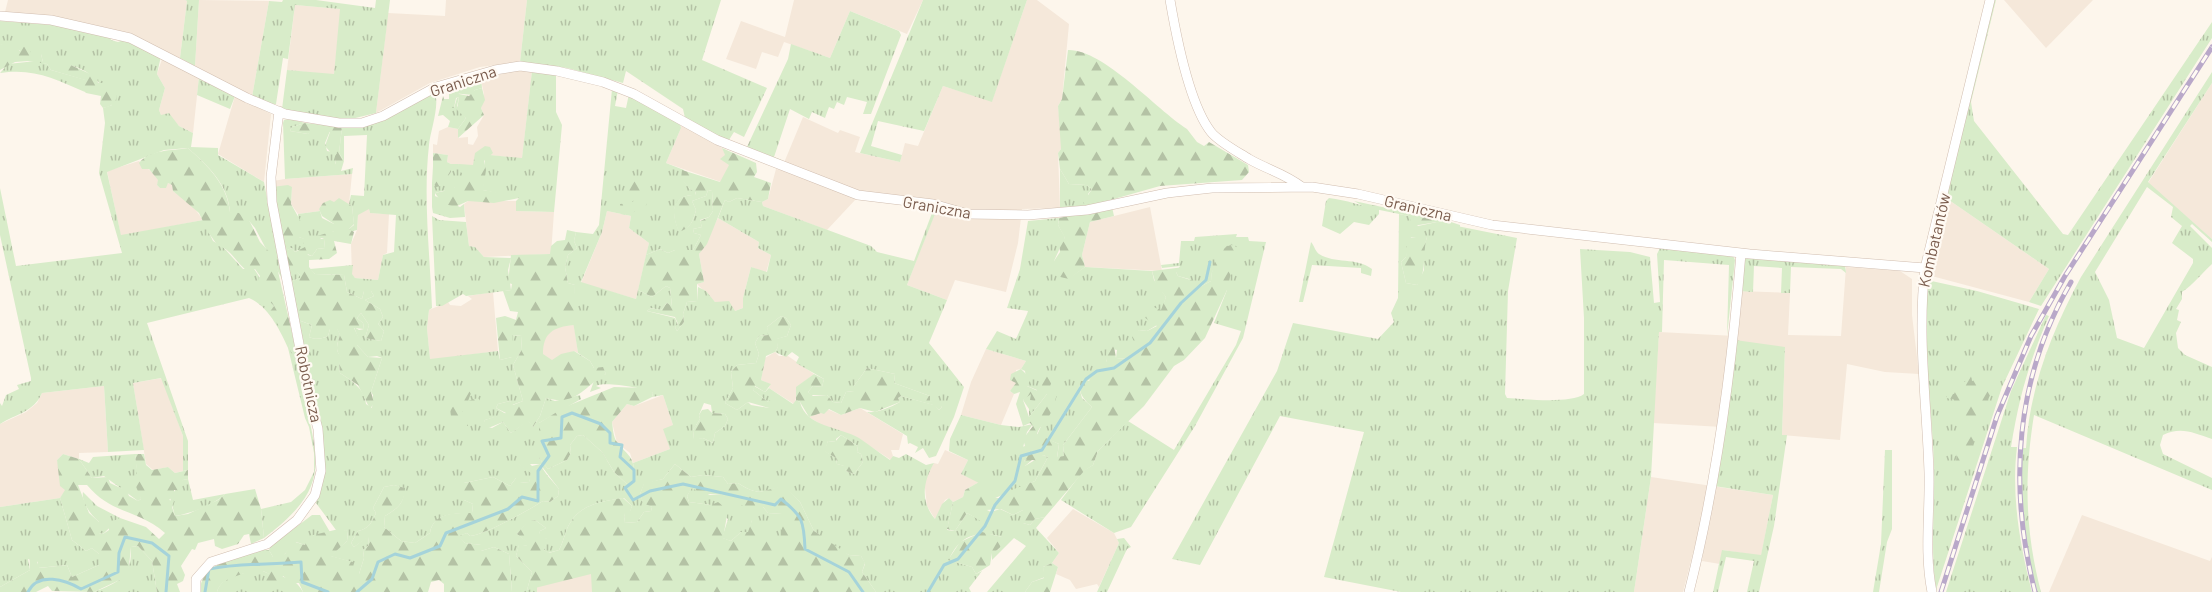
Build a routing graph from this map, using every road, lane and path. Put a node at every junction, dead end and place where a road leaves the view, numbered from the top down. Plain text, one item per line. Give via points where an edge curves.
1 (1170, 0) edge
2 (1990, 0) edge
3 (0, 16) edge
4 (279, 111) junction
5 (1302, 187) junction
6 (1741, 253) junction
7 (1925, 268) junction
8 (196, 592) edge
9 (1689, 592) edge
10 (1932, 592) edge

1 - 5 street via 1177,41 1198,105 1212,132 1249,159
2 - 7 street, Kombatantów
3 - 4 street, Graniczna via 51,20 130,38
4 - 5 street, Graniczna via 317,121 362,123 436,87 520,66 603,82 634,94 717,140 858,195 933,204 968,214 1028,215 1087,210 1212,188
4 - 8 street, Robotnicza via 272,202 318,429 321,471 315,495 297,520 267,544 211,562 196,579
5 - 6 street, Graniczna via 1358,194 1492,225
6 - 7 street, Graniczna
6 - 9 street via 1734,343 1706,524
7 - 10 street, Kombatantów via 1920,313

